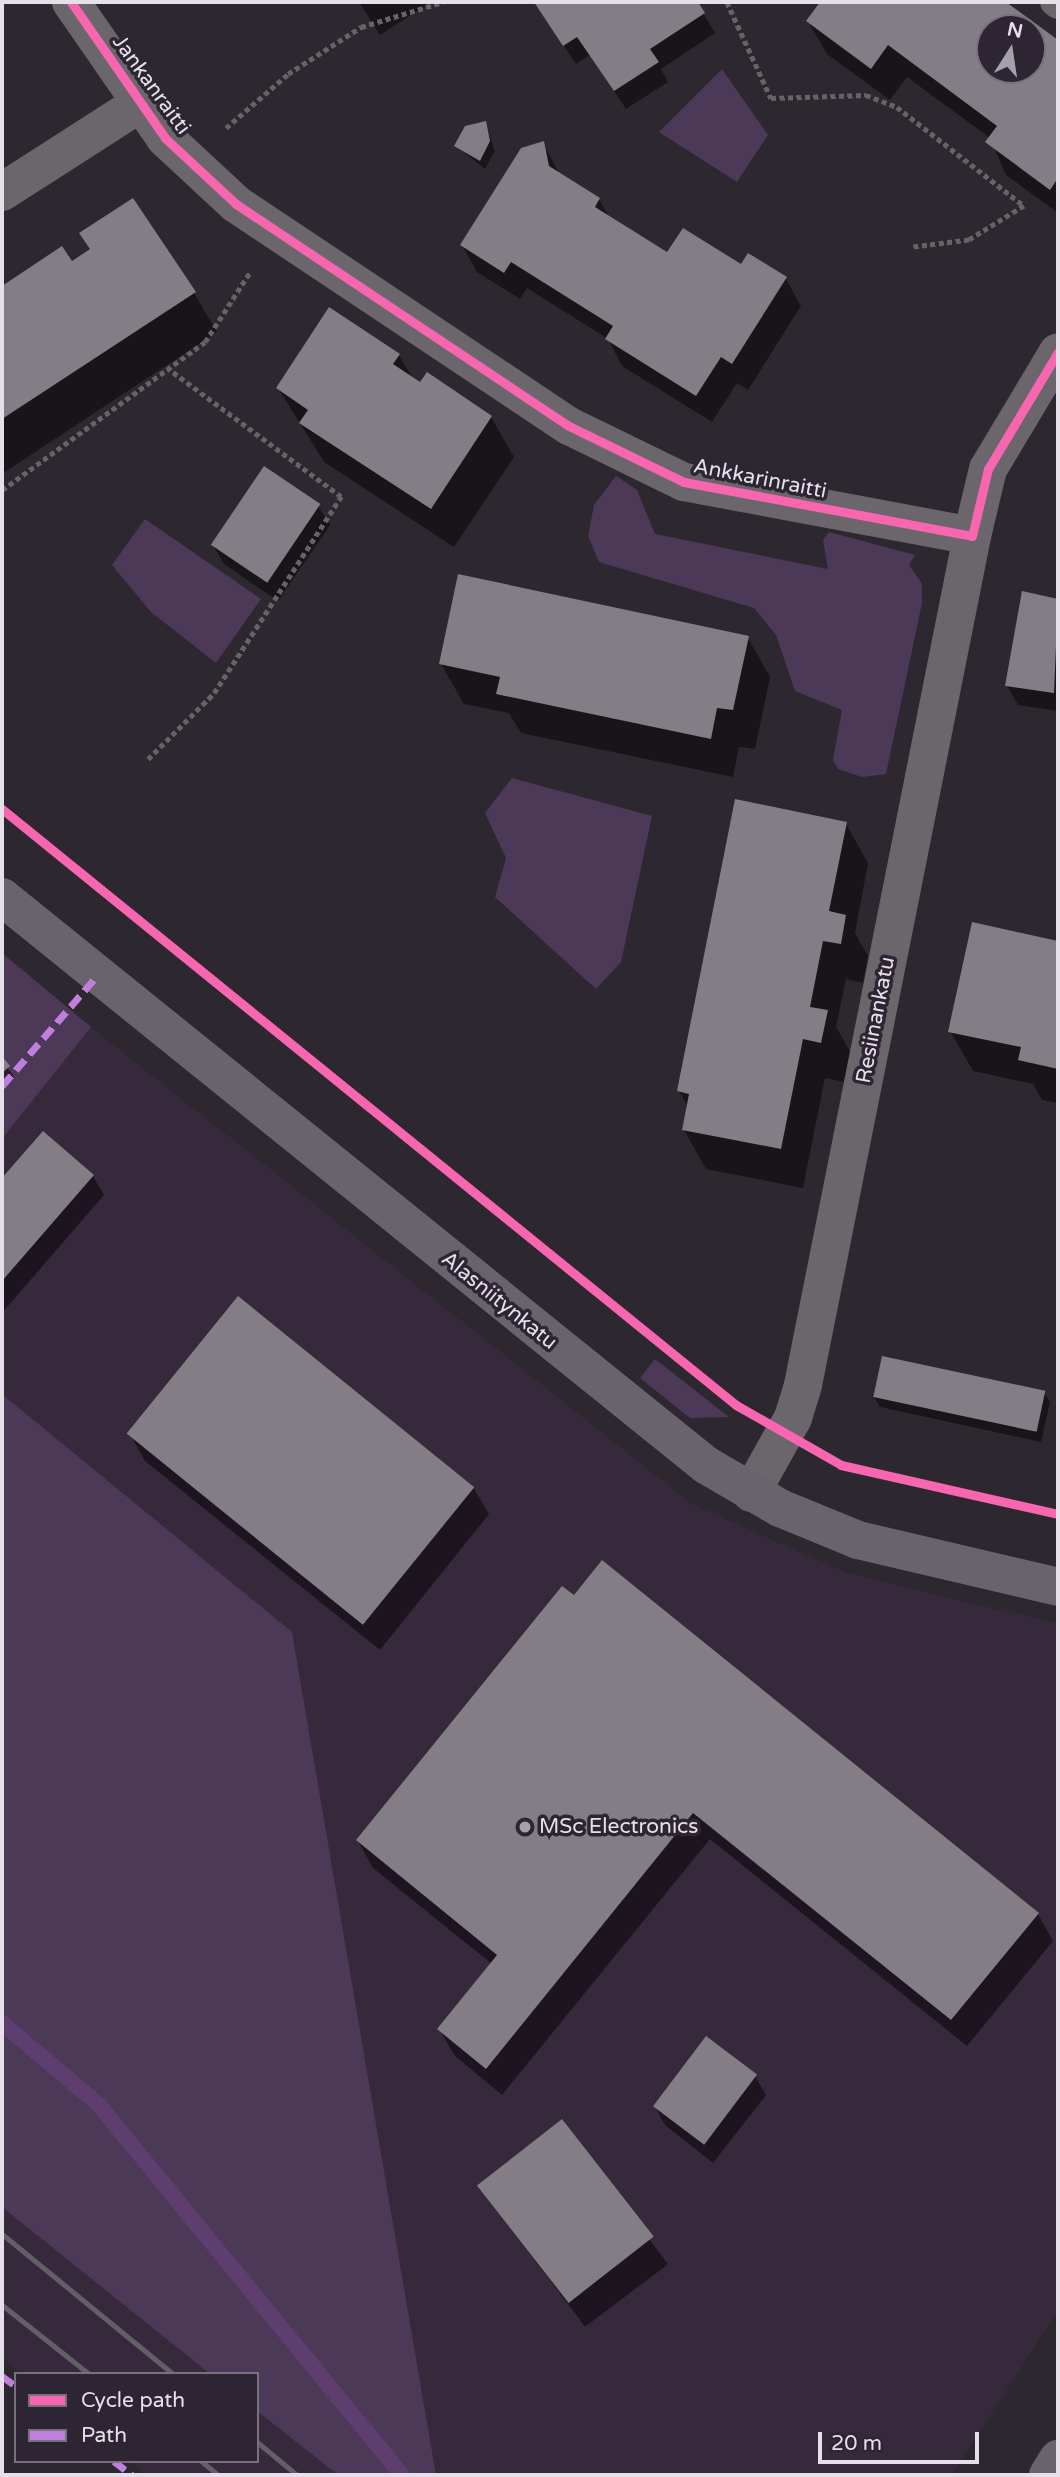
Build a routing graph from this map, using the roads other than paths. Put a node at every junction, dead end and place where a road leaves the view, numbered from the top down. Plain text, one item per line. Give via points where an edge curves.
1 (71, 2) edge
2 (139, 104) junction
3 (200, 172) joint
4 (2, 192) edge
5 (1058, 352) edge
6 (972, 536) junction
7 (2, 897) edge
8 (751, 1493) junction
9 (1058, 1587) edge
10 (1058, 2459) edge
11 (1048, 2475) edge

1 - 2 street, Jankanraitti
2 - 3 street, Jankanraitti
2 - 4 street
3 - 6 street, Ankkarinraitti via 271,230 558,419 647,469 720,491
5 - 6 street via 988,468
6 - 8 street, Resiinankatu via 803,1385
7 - 8 street, Alasniitynkatu via 663,1435
8 - 9 street, Alasniitynkatu via 858,1540
10 - 11 street

